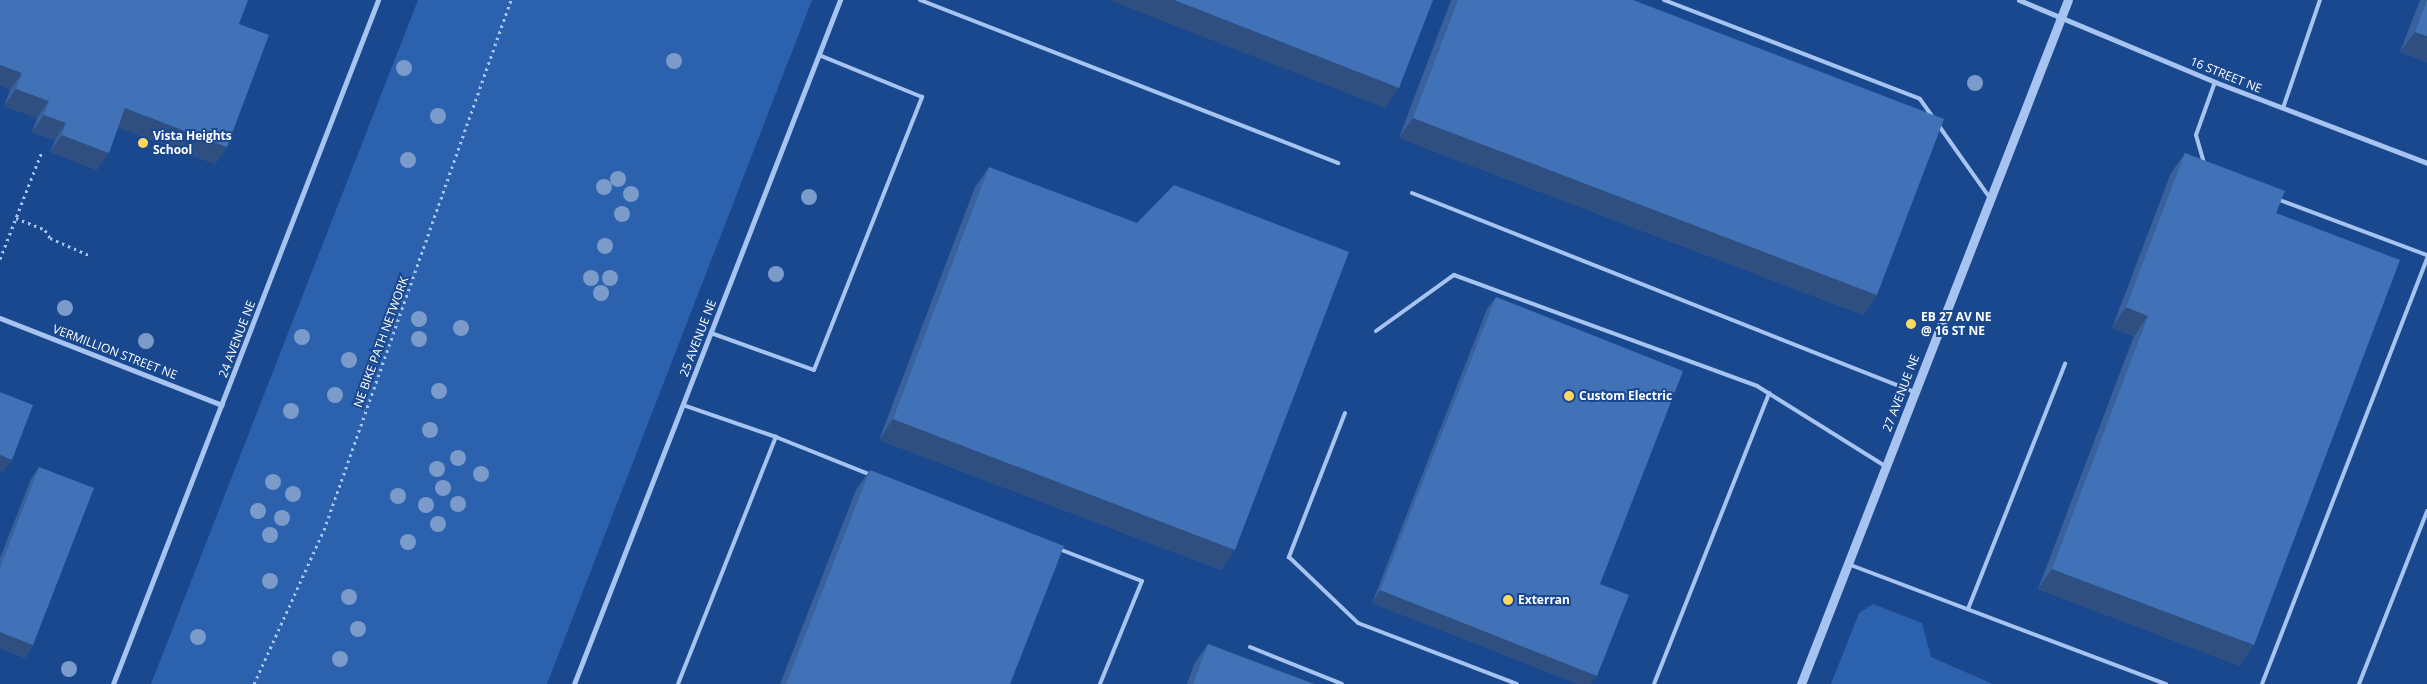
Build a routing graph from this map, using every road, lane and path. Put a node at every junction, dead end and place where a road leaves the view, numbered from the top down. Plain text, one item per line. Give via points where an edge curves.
1 (378, 0) edge
2 (511, 0) edge
3 (840, 0) edge
4 (920, 0) edge
5 (1664, 0) edge
6 (2019, 0) edge
7 (2068, 0) edge
8 (2320, 0) edge
9 (2062, 16) junction
10 (819, 55) junction
11 (2215, 82) junction
12 (2282, 108) junction
13 (42, 151) dead end
14 (1338, 163) dead end
15 (2427, 163) edge
16 (2207, 173) edge
17 (1412, 193) dead end
18 (2271, 197) edge
19 (1990, 198) junction
20 (16, 218) junction
21 (91, 256) dead end
22 (2427, 256) edge
23 (0, 259) edge
24 (0, 318) edge
25 (1376, 331) dead end
26 (711, 333) junction
27 (2065, 364) dead end
28 (1914, 392) junction
29 (1769, 393) junction
30 (222, 405) junction
31 (683, 405) junction
32 (1345, 413) dead end
33 (776, 437) junction
34 (1885, 466) junction
35 (876, 477) edge
36 (2427, 511) edge
37 (1051, 545) edge
38 (1847, 564) junction
39 (1968, 610) junction
40 (1250, 647) dead end
41 (113, 684) edge
42 (254, 684) edge
43 (574, 684) edge
44 (678, 684) edge
45 (1100, 684) edge
46 (1342, 684) edge
47 (1517, 684) edge
48 (1654, 684) edge
49 (1800, 684) edge
50 (2166, 684) edge
51 (2262, 684) edge
52 (2359, 684) edge

1 - 30 street, 24 AVENUE NE
2 - 42 path, NE BIKE PATH NETWORK via 324,530
3 - 10 street, 25 AVENUE NE
4 - 14 lane
5 - 19 lane via 1920,99
6 - 9 street, 16 STREET NE
7 - 9 street, 27 AVENUE NE
8 - 12 lane
9 - 11 street, 16 STREET NE
9 - 19 street, 27 AVENUE NE
10 - 26 street, 25 AVENUE NE
10 - 26 lane via 922,96 814,370
11 - 12 street, 16 STREET NE
11 - 16 lane via 2196,135
12 - 15 street, 16 STREET NE
13 - 20 path
17 - 28 lane
18 - 22 lane
19 - 28 street, 27 AVENUE NE
20 - 21 path
20 - 23 path
22 - 51 lane
24 - 30 street, VERMILLION STREET NE
25 - 29 lane via 1454,275
26 - 31 street, 25 AVENUE NE
27 - 39 lane
28 - 34 street, 27 AVENUE NE
29 - 34 lane
29 - 48 lane
30 - 41 street, 24 AVENUE NE
31 - 33 lane
31 - 43 street, 25 AVENUE NE
32 - 47 lane via 1289,557 1358,623
33 - 35 lane
33 - 44 lane
34 - 38 street, 27 AVENUE NE
36 - 52 lane
37 - 45 lane via 1142,581
38 - 39 lane
38 - 49 street, 27 AVENUE NE
39 - 50 lane
40 - 46 lane

